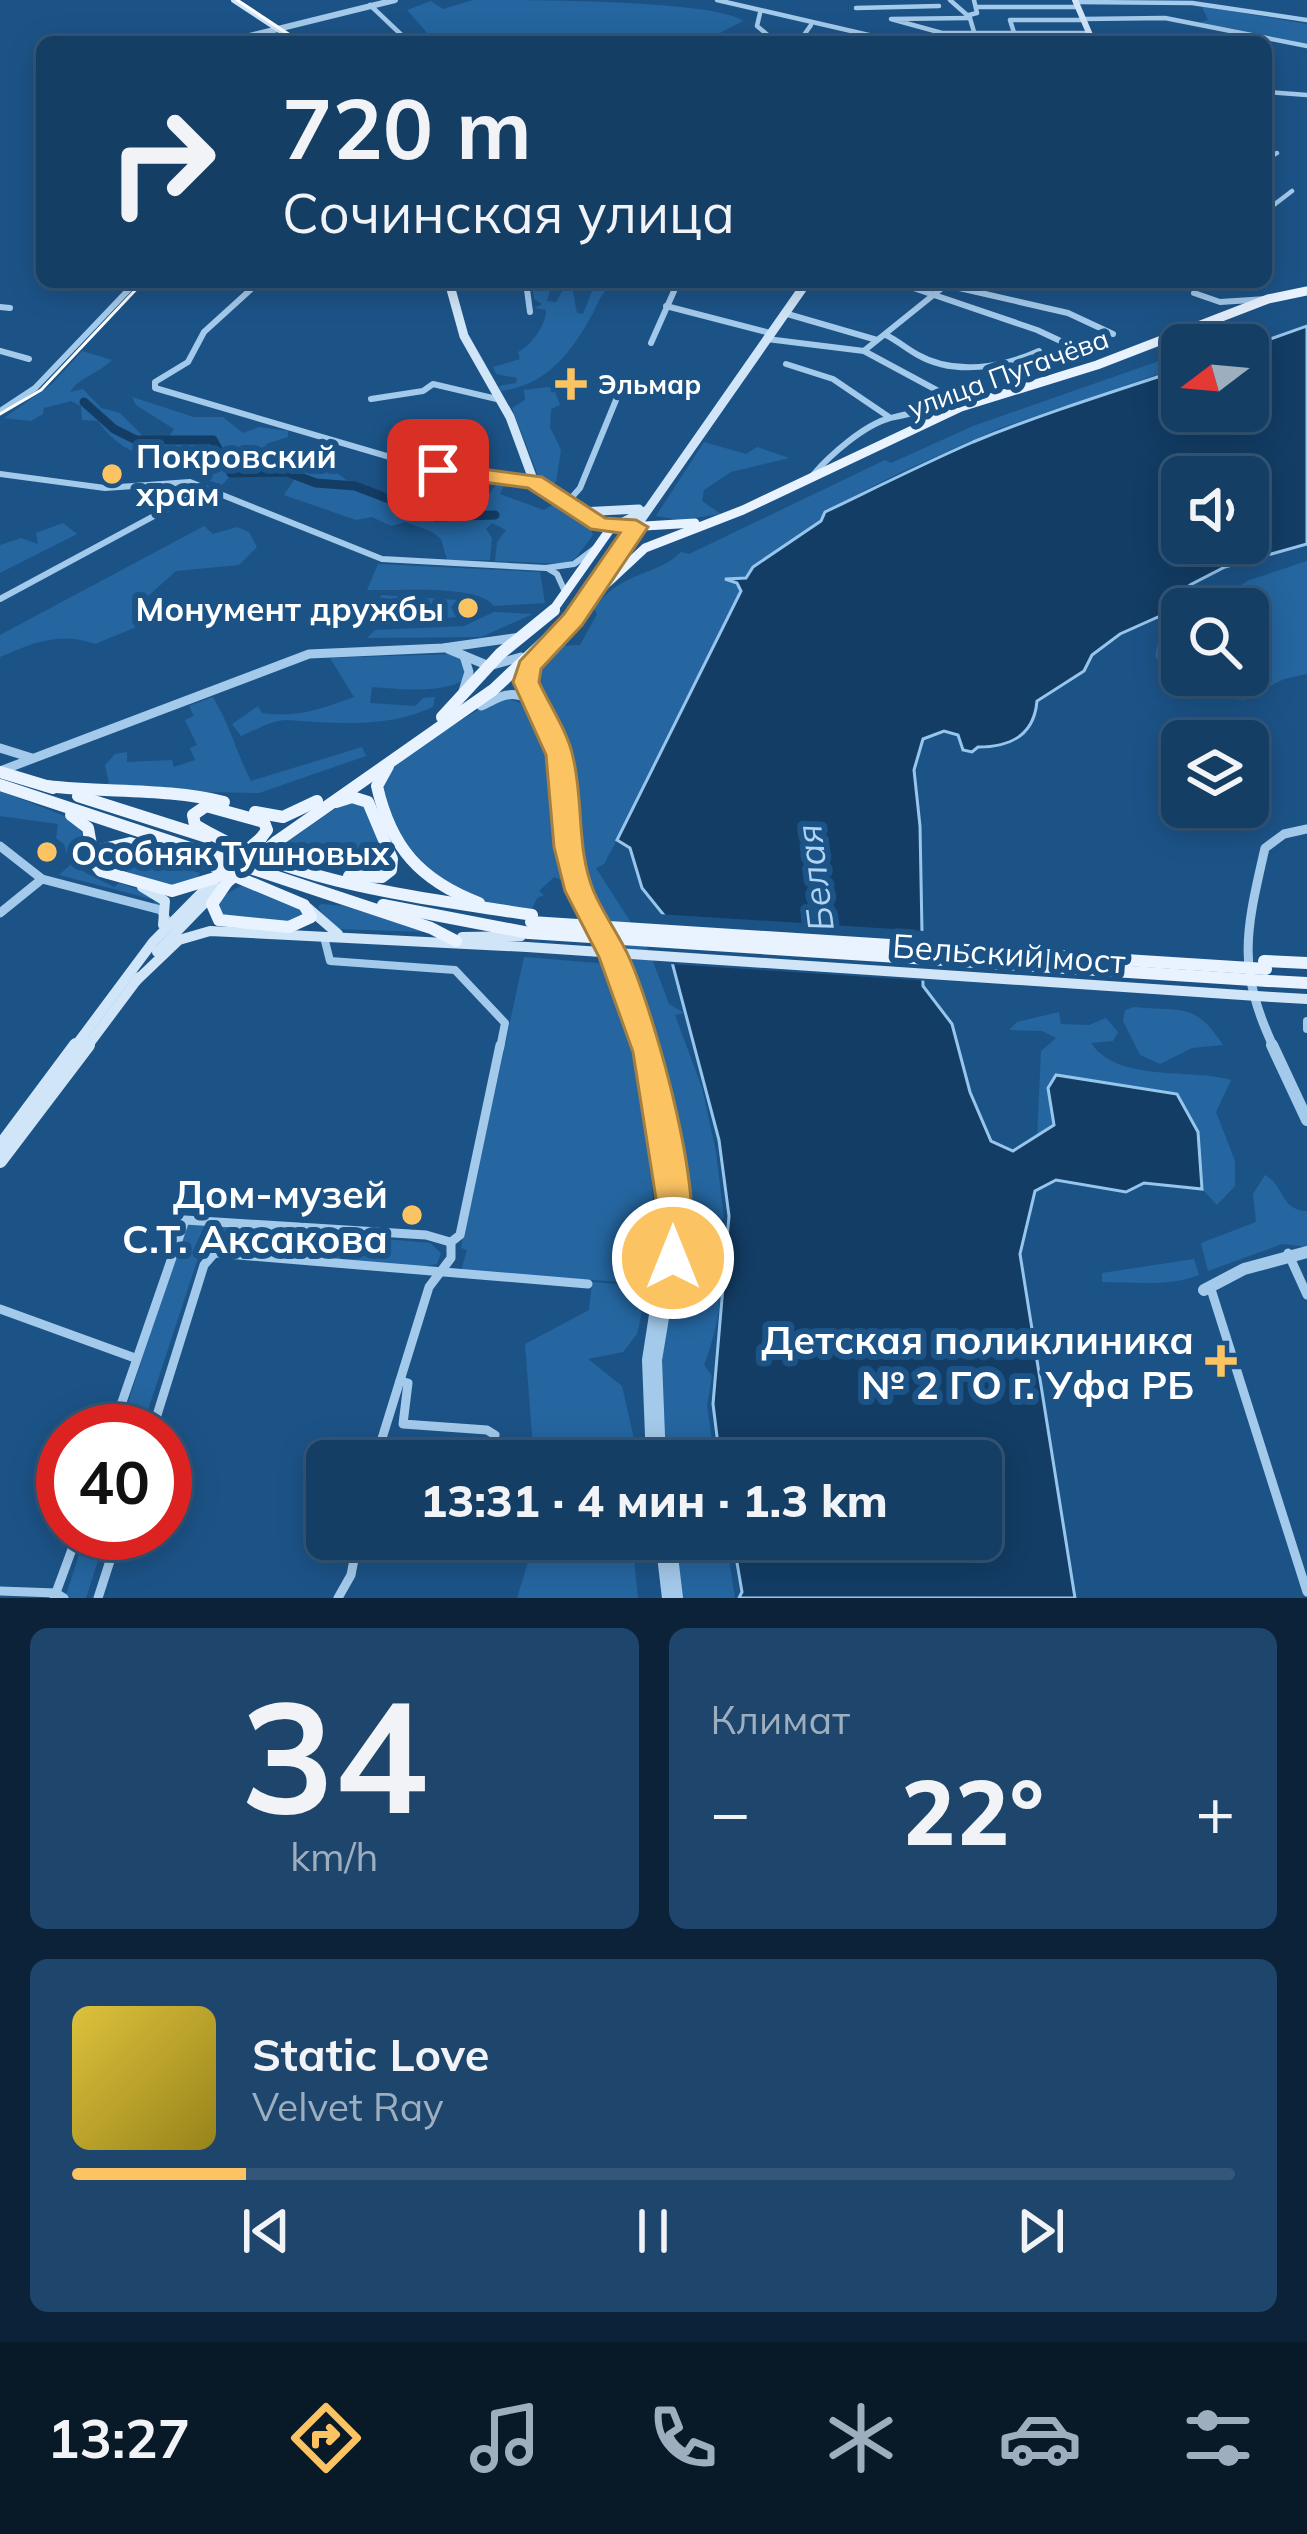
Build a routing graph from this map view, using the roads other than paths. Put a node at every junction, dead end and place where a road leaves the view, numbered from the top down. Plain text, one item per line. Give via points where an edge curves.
1 (238, 0) edge
2 (395, 0) edge
3 (717, 0) edge
4 (876, 0) edge
5 (950, 0) edge
6 (1162, 1) edge
7 (975, 3) edge
8 (1076, 3) edge
9 (370, 5) junction
10 (1264, 5) dead end
11 (939, 7) dead end
12 (760, 13) junction
13 (1258, 13) junction
14 (969, 16) junction
15 (1171, 19) junction
16 (891, 20) junction
17 (1083, 20) junction
18 (1307, 21) edge
19 (880, 23) dead end
20 (812, 24) junction
21 (282, 27) junction
22 (974, 34) junction
23 (1014, 34) junction
24 (1051, 34) joint
25 (248, 36) edge
26 (293, 36) edge
27 (403, 36) edge
28 (768, 36) edge
29 (803, 36) edge
30 (878, 36) edge
31 (1071, 36) edge
32 (1090, 36) edge
33 (1257, 36) edge
34 (1272, 39) edge
35 (1307, 46) edge
36 (1272, 92) edge
37 (1307, 95) edge
38 (1277, 153) dead end
39 (1272, 156) edge
40 (1292, 191) dead end
41 (1272, 207) edge
42 (130, 288) edge
43 (252, 288) edge
44 (450, 288) edge
45 (527, 288) edge
46 (675, 288) edge
47 (803, 288) edge
48 (910, 288) edge
49 (942, 288) edge
50 (968, 288) edge
51 (1307, 291) edge
52 (1194, 293) dead end
53 (931, 297) junction
54 (1268, 299) junction
55 (0, 307) edge
56 (666, 307) junction
57 (10, 308) dead end
58 (530, 312) dead end
59 (784, 313) junction
60 (1112, 334) dead end
61 (886, 335) junction
62 (768, 336) junction
63 (878, 340) junction
64 (651, 343) dead end
65 (0, 351) edge
66 (864, 351) junction
67 (1039, 351) dead end
68 (1082, 351) dead end
69 (29, 359) dead end
70 (785, 364) dead end
71 (840, 373) dead end
72 (833, 380) junction
73 (371, 399) dead end
74 (501, 400) junction
75 (616, 400) dead end
76 (0, 411) edge
77 (889, 417) junction
78 (0, 474) edge
79 (812, 477) junction
80 (534, 482) junction
81 (668, 483) junction
82 (205, 488) junction
83 (570, 508) junction
84 (648, 509) junction
85 (731, 515) junction
86 (667, 525) junction
87 (636, 527) junction
88 (611, 528) junction
89 (598, 548) junction
90 (546, 568) junction
91 (566, 595) junction
92 (0, 599) edge
93 (579, 610) junction
94 (554, 636) junction
95 (521, 637) junction
96 (442, 648) junction
97 (501, 665) junction
98 (532, 704) junction
99 (455, 707) junction
100 (430, 734) junction
101 (413, 745) junction
102 (0, 748) edge
103 (27, 760) junction
104 (0, 772) edge
105 (0, 784) edge
106 (47, 786) junction
107 (320, 804) junction
108 (62, 806) junction
109 (1307, 829) edge
110 (220, 840) junction
111 (268, 840) junction
112 (0, 846) edge
113 (109, 873) junction
114 (322, 874) junction
115 (42, 879) junction
116 (214, 879) junction
117 (137, 884) junction
118 (332, 895) junction
119 (307, 907) junction
120 (0, 913) edge
121 (514, 913) junction
122 (166, 919) junction
123 (318, 920) junction
124 (530, 931) junction
125 (159, 934) junction
126 (323, 935) junction
127 (341, 935) junction
128 (368, 936) junction
129 (453, 939) junction
130 (334, 961) junction
131 (1307, 967) edge
132 (1266, 970) junction
133 (135, 982) junction
134 (1307, 983) edge
135 (1307, 999) edge
136 (1307, 1120) edge
137 (0, 1147) edge
138 (0, 1161) edge
139 (239, 1225) junction
140 (451, 1242) junction
141 (1307, 1252) edge
142 (215, 1253) junction
143 (1288, 1253) junction
144 (438, 1271) junction
145 (588, 1284) dead end
146 (1207, 1288) joint
147 (1307, 1295) edge
148 (0, 1309) edge
149 (135, 1358) junction
150 (400, 1381) junction
151 (121, 1404) edge
152 (160, 1404) edge
153 (382, 1440) edge
154 (493, 1440) edge
155 (654, 1440) edge
156 (69, 1560) edge
157 (110, 1560) edge
158 (354, 1560) edge
159 (668, 1560) edge
160 (0, 1591) edge
161 (1307, 1592) edge
162 (58, 1596) edge
163 (98, 1598) edge
164 (338, 1598) edge
165 (673, 1598) edge

1 - 21 main road
2 - 9 street
3 - 12 street
4 - 11 street via 858,8
5 - 14 street
6 - 8 street
6 - 13 street
6 - 15 street
7 - 8 street
7 - 14 street via 977,13
8 - 17 main road
9 - 21 street
9 - 27 street
10 - 13 street
12 - 20 street
12 - 28 street via 758,26
13 - 18 street
14 - 16 street
14 - 22 street
15 - 17 street
15 - 33 street
16 - 19 street
16 - 22 street
17 - 23 street via 1010,20
17 - 32 main road
20 - 29 street
20 - 30 street
21 - 25 street
21 - 26 main road
22 - 23 street
23 - 24 street
24 - 31 street
34 - 35 street
36 - 37 street
38 - 39 street
40 - 41 street
42 - 76 street via 35,388
43 - 80 street via 204,332 188,362 155,382 161,393 434,469
44 - 74 main road via 464,336
45 - 58 street
46 - 56 street
47 - 59 main road
48 - 53 street
49 - 53 street
50 - 60 street via 1068,313
51 - 54 main road, улица Пугачёва
52 - 54 street via 1220,302
53 - 61 street
53 - 68 street via 1028,324
54 - 79 main road, улица Пугачёва via 932,418
55 - 57 street
56 - 62 street
56 - 64 street
59 - 62 main road
59 - 63 street
61 - 63 street
61 - 67 street via 918,355 964,367 1016,363
62 - 66 street
62 - 81 main road
63 - 66 street
65 - 69 street
66 - 77 street via 956,400
70 - 72 street
71 - 72 street
72 - 77 street
73 - 74 street via 433,384
74 - 80 main road
75 - 83 street
77 - 79 street
78 - 82 street via 105,488
79 - 85 main road, улица Пугачёва
80 - 83 main road
81 - 83 main road via 644,508
81 - 84 main road
81 - 86 main road via 651,515
82 - 90 street via 382,559
82 - 92 street
83 - 88 main road
83 - 89 main road via 598,531
84 - 87 main road
84 - 88 main road
85 - 86 main road
85 - 93 main road via 645,548
86 - 87 main road
87 - 88 main road
87 - 93 main road
88 - 89 main road
89 - 90 street via 568,566
89 - 91 main road
90 - 91 street
91 - 95 main road
93 - 94 main road
94 - 97 main road
94 - 98 street via 526,676
95 - 96 street
95 - 97 main road
96 - 97 street
96 - 99 street via 463,654 469,665
96 - 103 street via 309,654
97 - 98 street
97 - 99 main road
97 - 100 main road
98 - 100 street via 498,696
98 - 155 street via 560,755 580,891 637,1022 668,1231 648,1360
99 - 107 main road
100 - 101 main road
101 - 107 main road
101 - 121 main road via 378,778 397,848 418,872 459,895
102 - 103 street
103 - 104 street
104 - 106 main road
105 - 108 main road
106 - 107 main road via 188,793 274,817
106 - 110 main road
107 - 111 main road
107 - 114 main road via 368,802 393,866 376,879
108 - 113 main road via 88,828 94,862
108 - 116 main road via 120,826
109 - 136 street via 1265,848 1244,940 1260,1018
110 - 111 main road via 195,825 198,808 258,818
110 - 114 main road
111 - 116 main road, bridge
111 - 116 main road, bridge
112 - 115 street
113 - 116 main road via 101,854 114,843
113 - 117 main road
114 - 121 main road
115 - 120 street
115 - 122 street via 161,910
116 - 117 main road via 172,891
116 - 118 main road
116 - 119 main road
116 - 119 main road via 213,913 228,923 298,926 311,917
116 - 125 main road
116 - 133 main road
117 - 122 main road via 165,901
118 - 124 main road
118 - 129 main road
119 - 123 main road
121 - 124 main road
122 - 125 main road
123 - 126 main road
123 - 127 main road
124 - 129 main road
124 - 132 main road, Бельский мост, bridge
124 - 132 main road, Бельский мост, bridge
124 - 135 main road, Бельский мост, bridge
125 - 137 main road
126 - 127 main road
126 - 130 street
126 - 133 main road via 201,932 172,946
127 - 128 main road
128 - 129 main road
128 - 130 street via 335,941
130 - 140 street via 454,970 505,1023 460,1235
131 - 132 main road
132 - 134 main road
133 - 138 main road
139 - 140 street
139 - 142 street
139 - 149 street via 185,1220
140 - 144 street via 451,1258
141 - 143 street
142 - 144 street
142 - 152 street via 204,1265
143 - 146 street
143 - 147 street
144 - 145 street
144 - 150 street
146 - 161 street
148 - 149 street
149 - 151 street
150 - 153 street
150 - 154 street via 409,1383 403,1424 487,1430
156 - 162 street
157 - 163 street
158 - 164 street
159 - 165 street
160 - 162 street

